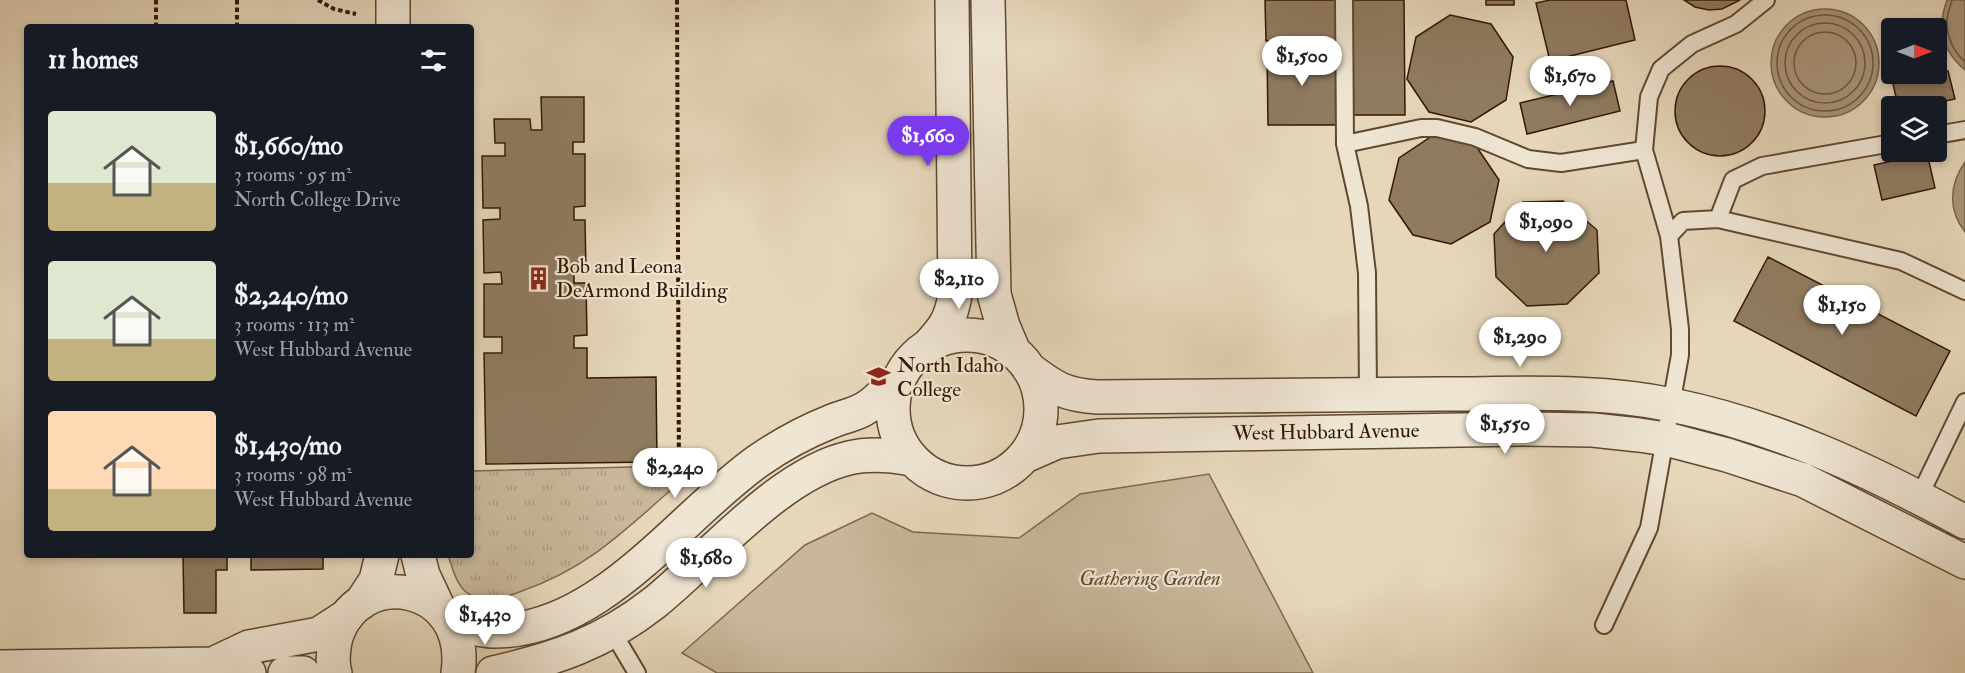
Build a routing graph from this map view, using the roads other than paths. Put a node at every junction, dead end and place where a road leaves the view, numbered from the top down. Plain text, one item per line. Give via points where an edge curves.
1 (393, 0) edge
2 (952, 0) edge
3 (988, 0) edge
4 (1344, 0) edge
5 (1766, 0) edge
6 (393, 24) edge
7 (1965, 130) edge
8 (1947, 133) edge
9 (1345, 144) junction
10 (1881, 145) edge
11 (1644, 150) junction
12 (1718, 219) junction
13 (1669, 236) junction
14 (1965, 291) edge
15 (928, 346) junction
16 (1021, 360) junction
17 (899, 379) junction
18 (1368, 395) junction
19 (1965, 402) edge
20 (1670, 405) junction
21 (1666, 439) junction
22 (1024, 456) junction
23 (912, 459) junction
24 (1919, 497) junction
25 (1965, 522) edge
26 (381, 558) edge
27 (419, 558) edge
28 (1965, 562) edge
29 (354, 609) junction
30 (445, 615) junction
31 (1604, 625) dead end
32 (612, 631) junction
33 (213, 664) junction
34 (0, 667) edge
35 (249, 673) edge
36 (285, 673) edge
37 (303, 673) edge
38 (335, 673) edge
39 (458, 673) edge
40 (493, 673) edge
41 (637, 673) edge

1 - 6 street
2 - 15 street via 955,295 944,329
3 - 16 street via 994,286 998,310
4 - 9 lane
5 - 11 lane via 1736,24 1692,44 1661,69 1649,97
7 - 8 lane
9 - 11 lane via 1437,128 1475,137 1528,159 1561,163
9 - 18 lane via 1359,206 1367,273
10 - 12 lane via 1762,166 1733,180
11 - 13 lane
12 - 13 lane via 1683,220
12 - 14 lane via 1901,261
13 - 20 lane via 1680,329 1680,355
15 - 16 street via 949,337 971,335 994,340
15 - 17 street via 910,361
16 - 18 street, West Hubbard Avenue via 1054,388 1090,397
16 - 22 street via 1038,390 1041,413 1036,435
17 - 23 street via 893,400 894,421 900,441
17 - 30 street via 865,409 813,429 756,463 631,571 585,604 524,628 484,630
18 - 20 street, West Hubbard Avenue via 1579,394
19 - 24 lane
20 - 21 lane
20 - 24 street, West Hubbard Avenue via 1741,422 1807,445
21 - 22 street, West Hubbard Avenue via 1593,430 1521,429 1111,436 1074,438
21 - 28 street, West Hubbard Avenue via 1803,480
21 - 31 lane via 1649,528
22 - 23 street via 990,480 969,483 948,481
23 - 32 street via 883,454 847,458 796,482 654,603
24 - 25 street, West Hubbard Avenue
26 - 29 street via 376,580
27 - 30 street via 423,575
29 - 30 street via 376,595 410,593 426,599
29 - 33 street via 319,634 249,646
29 - 38 street via 338,632 333,650
30 - 39 street via 458,637
32 - 40 street via 573,651
32 - 41 lane
33 - 34 street
33 - 35 street
36 - 37 street

